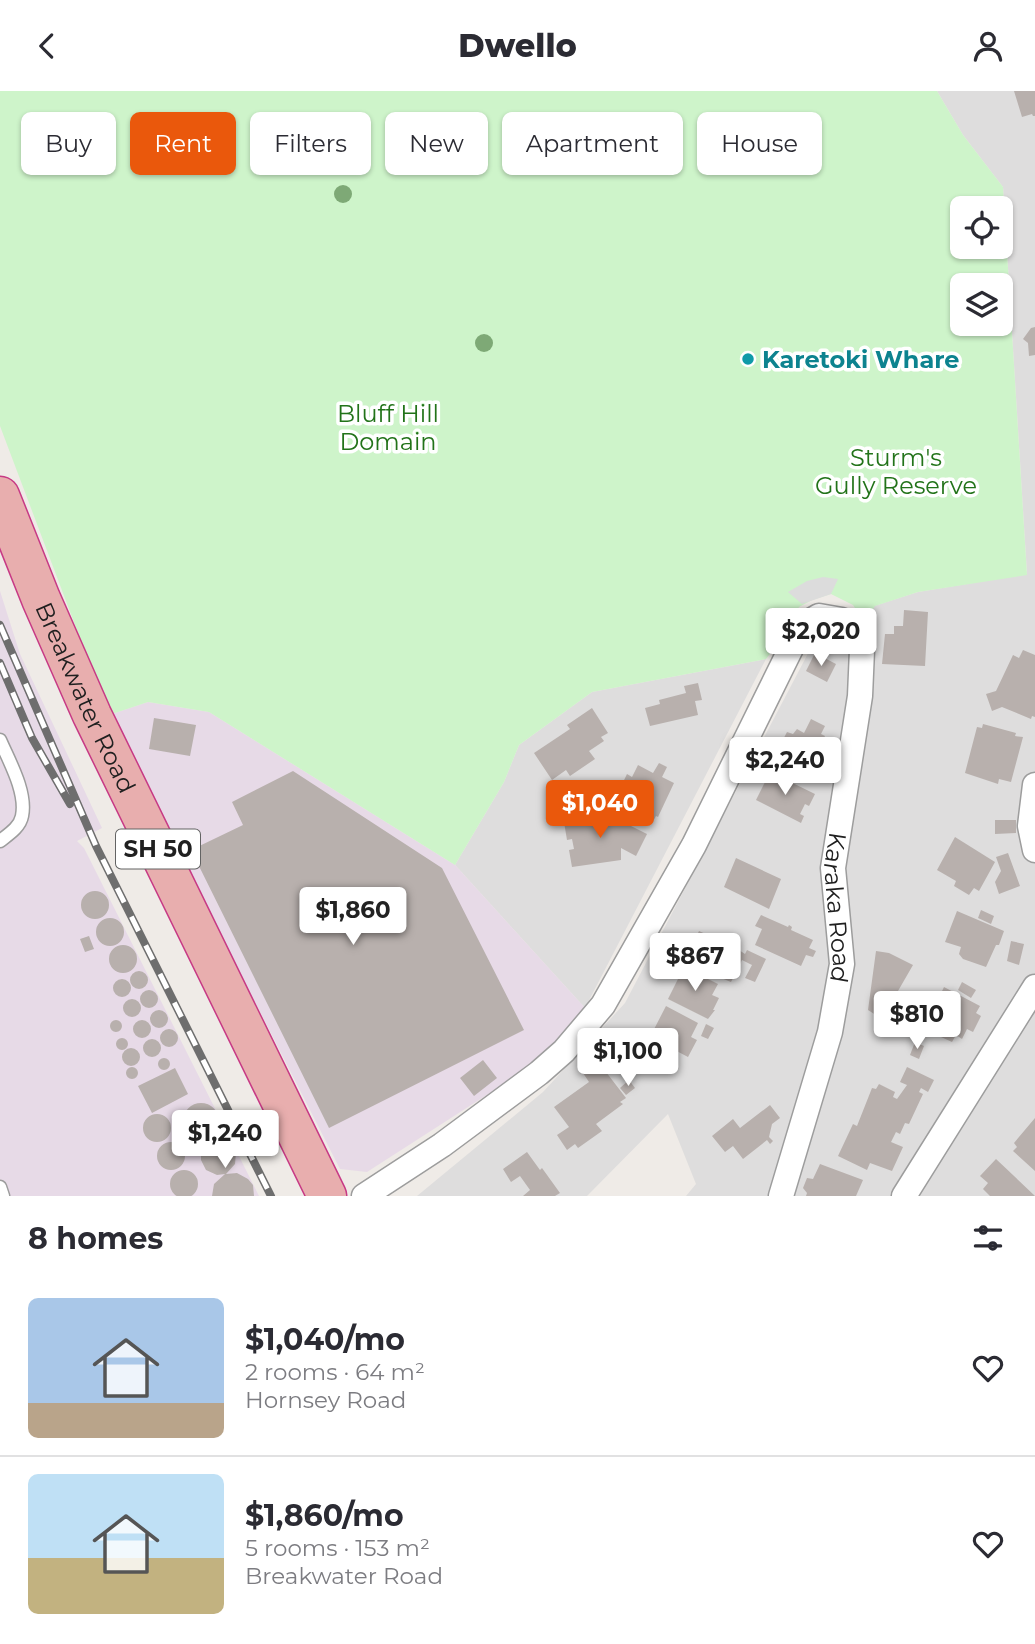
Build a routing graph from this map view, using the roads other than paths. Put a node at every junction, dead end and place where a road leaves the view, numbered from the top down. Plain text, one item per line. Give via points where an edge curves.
1 (0, 496) edge
2 (0, 740) edge
3 (1035, 785) edge
4 (0, 841) edge
5 (1035, 850) edge
6 (1035, 987) edge
7 (0, 1187) edge
8 (3, 1196) edge
9 (327, 1196) edge
10 (364, 1196) edge
11 (781, 1196) edge
12 (904, 1196) edge

1 - 9 highway, Breakwater Road / SH 50 via 92,715
2 - 4 lane via 22,800 22,818
3 - 5 street via 1030,826
6 - 12 street
7 - 8 lane
10 - 11 street, Karaka Road via 540,1073 587,1025 694,845 802,627 819,616 842,620 856,633 862,650 860,696 833,868 842,964 830,1032

